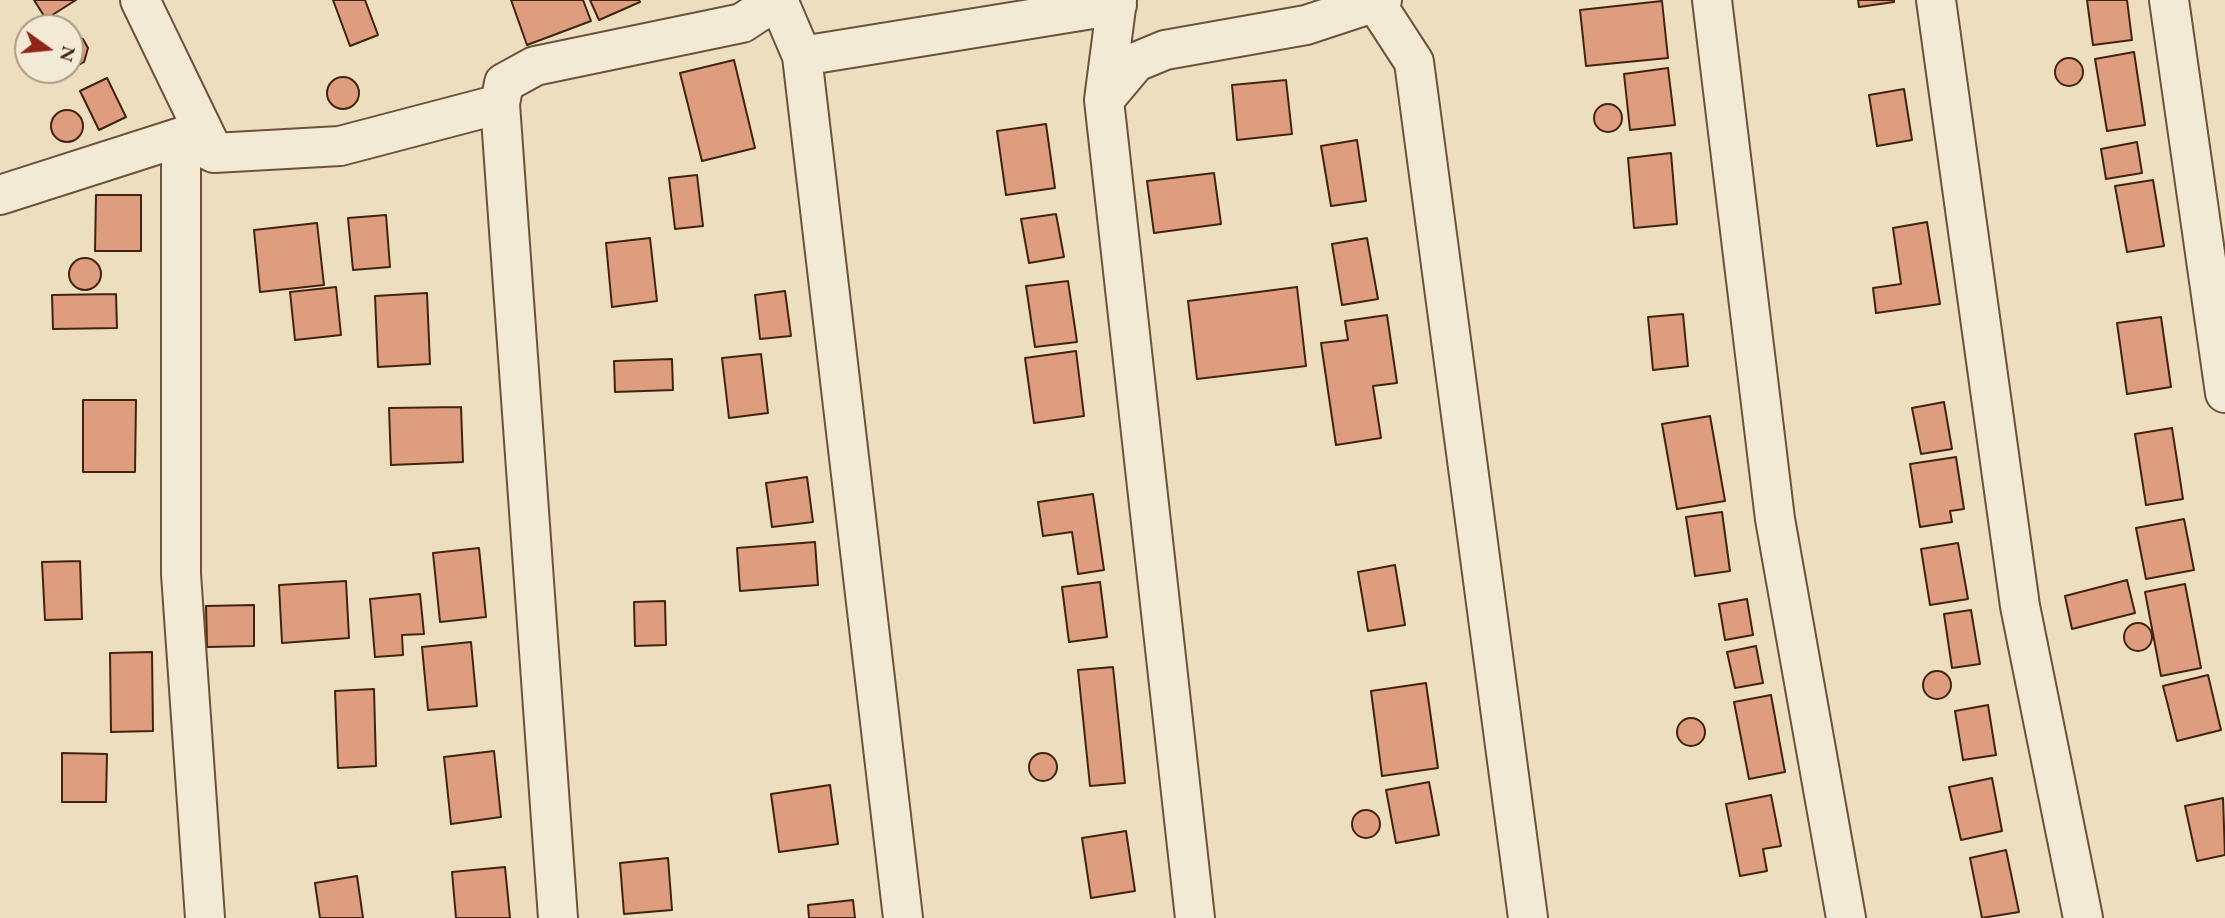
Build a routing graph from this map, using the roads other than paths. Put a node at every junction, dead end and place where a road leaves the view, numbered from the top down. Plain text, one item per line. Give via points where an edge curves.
1 (141, 0) edge
2 (778, 0) edge
3 (1713, 0) edge
4 (1936, 0) edge
5 (2169, 0) edge
6 (1378, 1) edge
7 (1117, 3) edge
8 (1305, 13) edge
9 (802, 56) junction
10 (1104, 100) junction
11 (500, 104) junction
12 (198, 145) junction
13 (0, 195) edge
14 (2225, 393) edge
15 (205, 918) edge
16 (558, 918) edge
17 (904, 918) edge
18 (1195, 918) edge
19 (1528, 918) edge
20 (1846, 918) edge
21 (2083, 918) edge

1 - 12 street
2 - 9 street
2 - 11 street via 742,23 535,66 504,83
3 - 20 street via 1775,519
4 - 21 street via 2020,606
5 - 14 street
6 - 8 street
6 - 19 street via 1414,62
7 - 9 street
7 - 10 street
8 - 10 street via 1136,62
9 - 17 street
10 - 18 street
11 - 12 street via 340,146
11 - 16 street
12 - 13 street
12 - 15 street via 181,574

